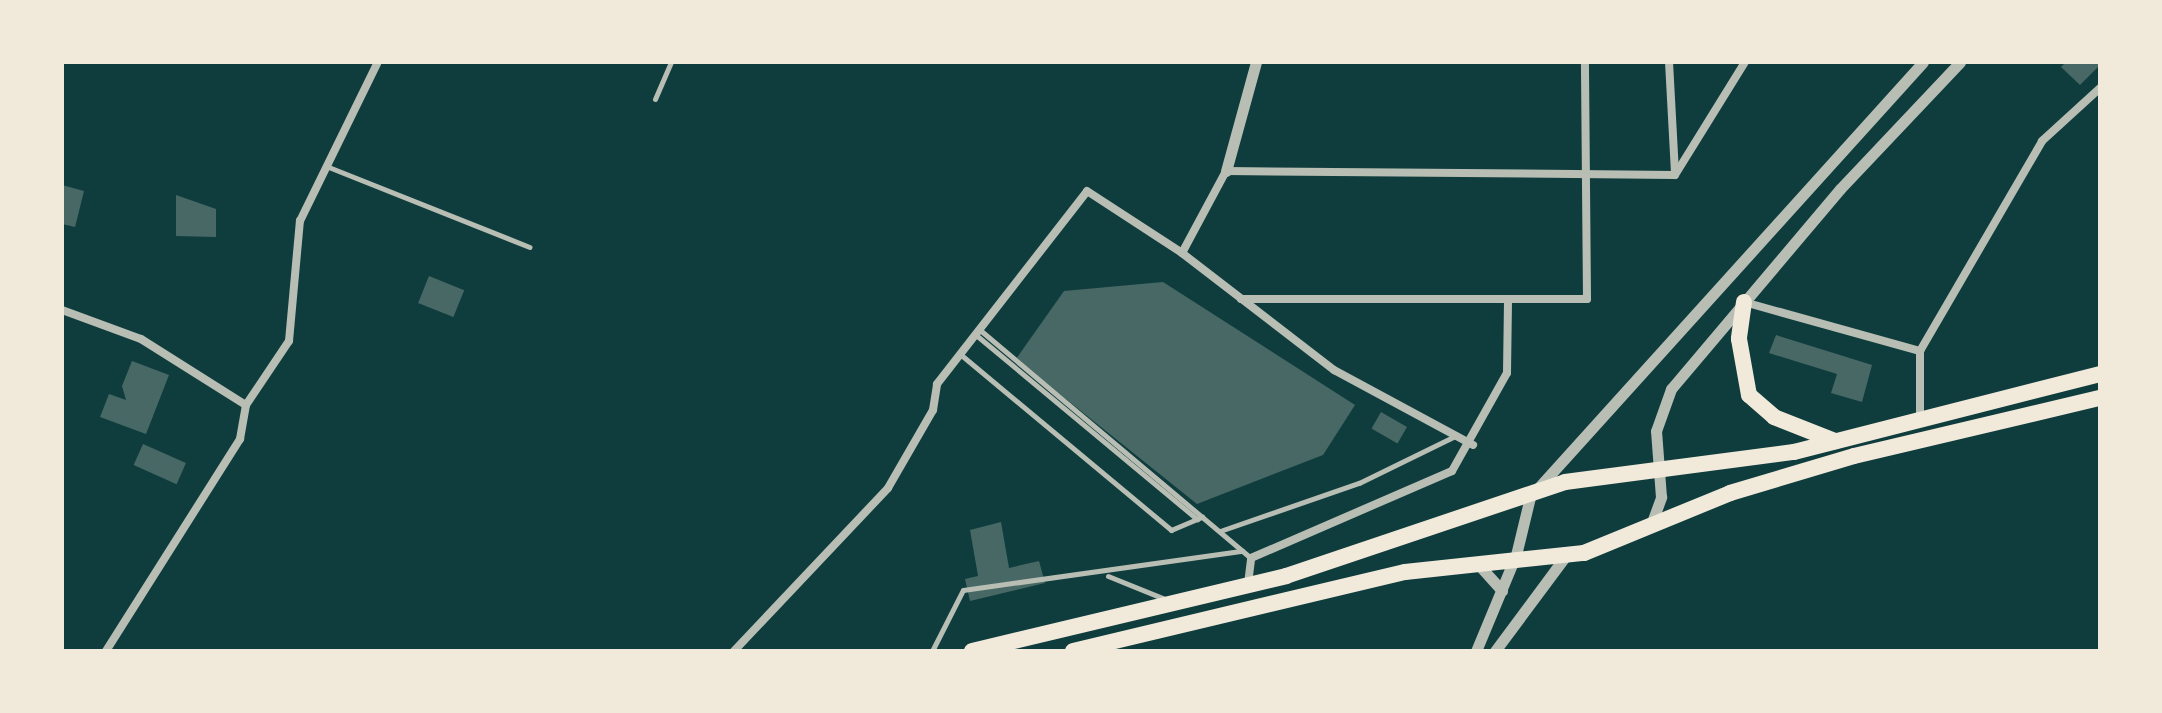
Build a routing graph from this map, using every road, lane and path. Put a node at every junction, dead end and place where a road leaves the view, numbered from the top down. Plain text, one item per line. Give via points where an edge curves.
1 (378, 62) edge
2 (671, 62) edge
3 (1256, 62) edge
4 (1585, 62) edge
5 (1669, 62) edge
6 (1745, 62) edge
7 (1923, 62) edge
8 (1958, 63) edge
9 (1912, 68) edge
10 (2100, 88) edge
11 (655, 99) dead end
12 (325, 166) junction
13 (1226, 171) junction
14 (1585, 174) junction
15 (1675, 175) junction
16 (530, 247) dead end
17 (1182, 253) junction
18 (1241, 299) junction
19 (1508, 301) junction
20 (1744, 302) junction
21 (62, 310) edge
22 (977, 332) junction
23 (1920, 351) junction
24 (960, 354) junction
25 (2100, 374) edge
26 (2100, 398) edge
27 (246, 405) junction
28 (1920, 418) junction
29 (1456, 436) junction
30 (1835, 441) junction
31 (1473, 445) junction
32 (1654, 467) junction
33 (1530, 497) junction
34 (1199, 518) junction
35 (1219, 531) junction
36 (1639, 535) junction
37 (1243, 550) junction
38 (1516, 555) junction
39 (1251, 558) junction
40 (1564, 558) junction
41 (1470, 562) junction
42 (1107, 575) junction
43 (1248, 585) junction
44 (1502, 591) junction
45 (1174, 603) junction
46 (1082, 650) edge
47 (106, 651) edge
48 (734, 651) edge
49 (932, 651) edge
50 (972, 651) edge
51 (1476, 651) edge
52 (1495, 651) edge

1 - 12 street
2 - 11 lane
3 - 13 street
4 - 14 street
5 - 15 street
6 - 15 street
7 - 9 street
8 - 20 street
9 - 33 street
10 - 23 street via 2042,141
12 - 16 lane
12 - 27 street via 296,239 292,333
13 - 14 street
13 - 17 street
14 - 15 street
14 - 19 street via 1587,299
17 - 18 street
17 - 22 street via 1087,191
18 - 19 street
18 - 29 street via 1334,370
19 - 31 street via 1509,365
20 - 23 street
20 - 30 highway via 1739,339 1749,395 1774,417
20 - 32 street via 1660,409
21 - 27 street via 141,339
22 - 24 street
22 - 34 lane
23 - 28 street
24 - 34 lane via 1171,530
24 - 48 street via 937,384 933,410 888,488
25 - 28 highway
26 - 36 highway via 1854,456 1730,493
27 - 47 street via 240,439
28 - 30 highway
29 - 31 street
29 - 35 lane via 1359,483
30 - 32 highway
31 - 39 street via 1437,483
32 - 33 highway via 1565,482
32 - 36 street via 1660,509
33 - 38 street
33 - 43 highway
34 - 35 lane
35 - 37 lane
36 - 40 highway
37 - 39 lane
37 - 42 lane
38 - 40 highway
38 - 41 highway
38 - 44 street
39 - 43 street
40 - 52 street
41 - 44 street via 1492,572
41 - 46 highway
42 - 45 lane
42 - 49 lane via 1047,573 963,590
43 - 45 highway
44 - 51 street
45 - 50 highway

